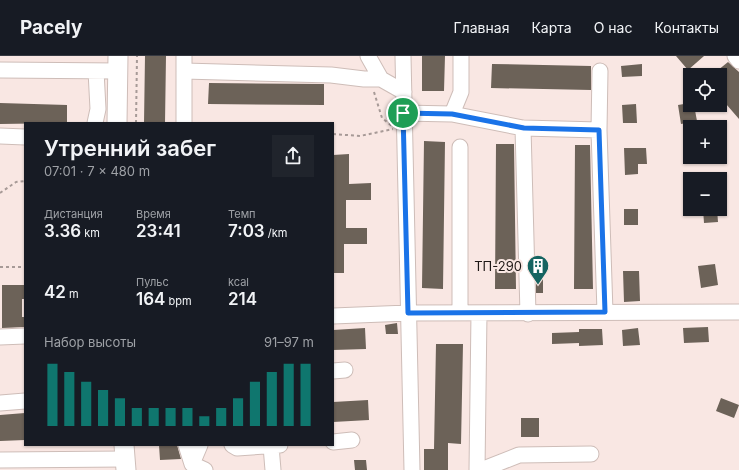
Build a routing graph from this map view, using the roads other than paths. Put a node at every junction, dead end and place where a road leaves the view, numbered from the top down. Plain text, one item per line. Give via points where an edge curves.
1 (184, 56) edge
2 (368, 56) edge
3 (403, 56) edge
4 (461, 56) edge
5 (735, 56) edge
6 (739, 61) edge
7 (118, 64) edge
8 (0, 70) edge
9 (96, 71) junction
10 (184, 71) junction
11 (600, 71) dead end
12 (375, 79) junction
13 (404, 92) junction
14 (403, 113) junction
15 (452, 114) junction
16 (96, 122) edge
17 (117, 122) edge
18 (184, 122) edge
19 (524, 128) junction
20 (599, 130) junction
21 (0, 136) edge
22 (24, 137) edge
23 (460, 147) dead end
24 (605, 312) junction
25 (739, 312) edge
26 (408, 313) junction
27 (460, 313) junction
28 (479, 313) junction
29 (528, 314) junction
30 (334, 316) edge
31 (24, 336) edge
32 (0, 337) edge
33 (24, 401) edge
34 (0, 403) edge
35 (352, 440) dead end
36 (334, 442) edge
37 (187, 446) edge
38 (200, 446) edge
39 (233, 446) edge
40 (262, 446) edge
41 (275, 446) edge
42 (591, 454) dead end
43 (125, 458) edge
44 (0, 460) edge
45 (198, 467) edge
46 (273, 470) edge
47 (412, 470) edge
48 (477, 470) edge
49 (482, 470) edge

1 - 10 street
2 - 12 street
3 - 13 street
4 - 15 street via 461,92
5 - 6 street
7 - 9 street
7 - 17 main road
8 - 9 street
9 - 16 street
10 - 12 street via 331,75
10 - 18 street
11 - 20 street
12 - 13 street
13 - 14 street
14 - 15 street
14 - 26 street
15 - 19 street
19 - 20 street
19 - 29 street
20 - 24 street
21 - 22 street
23 - 27 street
24 - 25 street
24 - 29 street
26 - 27 street
26 - 30 street
26 - 47 street
27 - 28 street
28 - 29 street
28 - 48 street
31 - 32 street
33 - 34 street
35 - 36 street
37 - 45 street
38 - 45 street
39 - 40 street
41 - 46 street
42 - 49 street via 519,455
43 - 44 street

